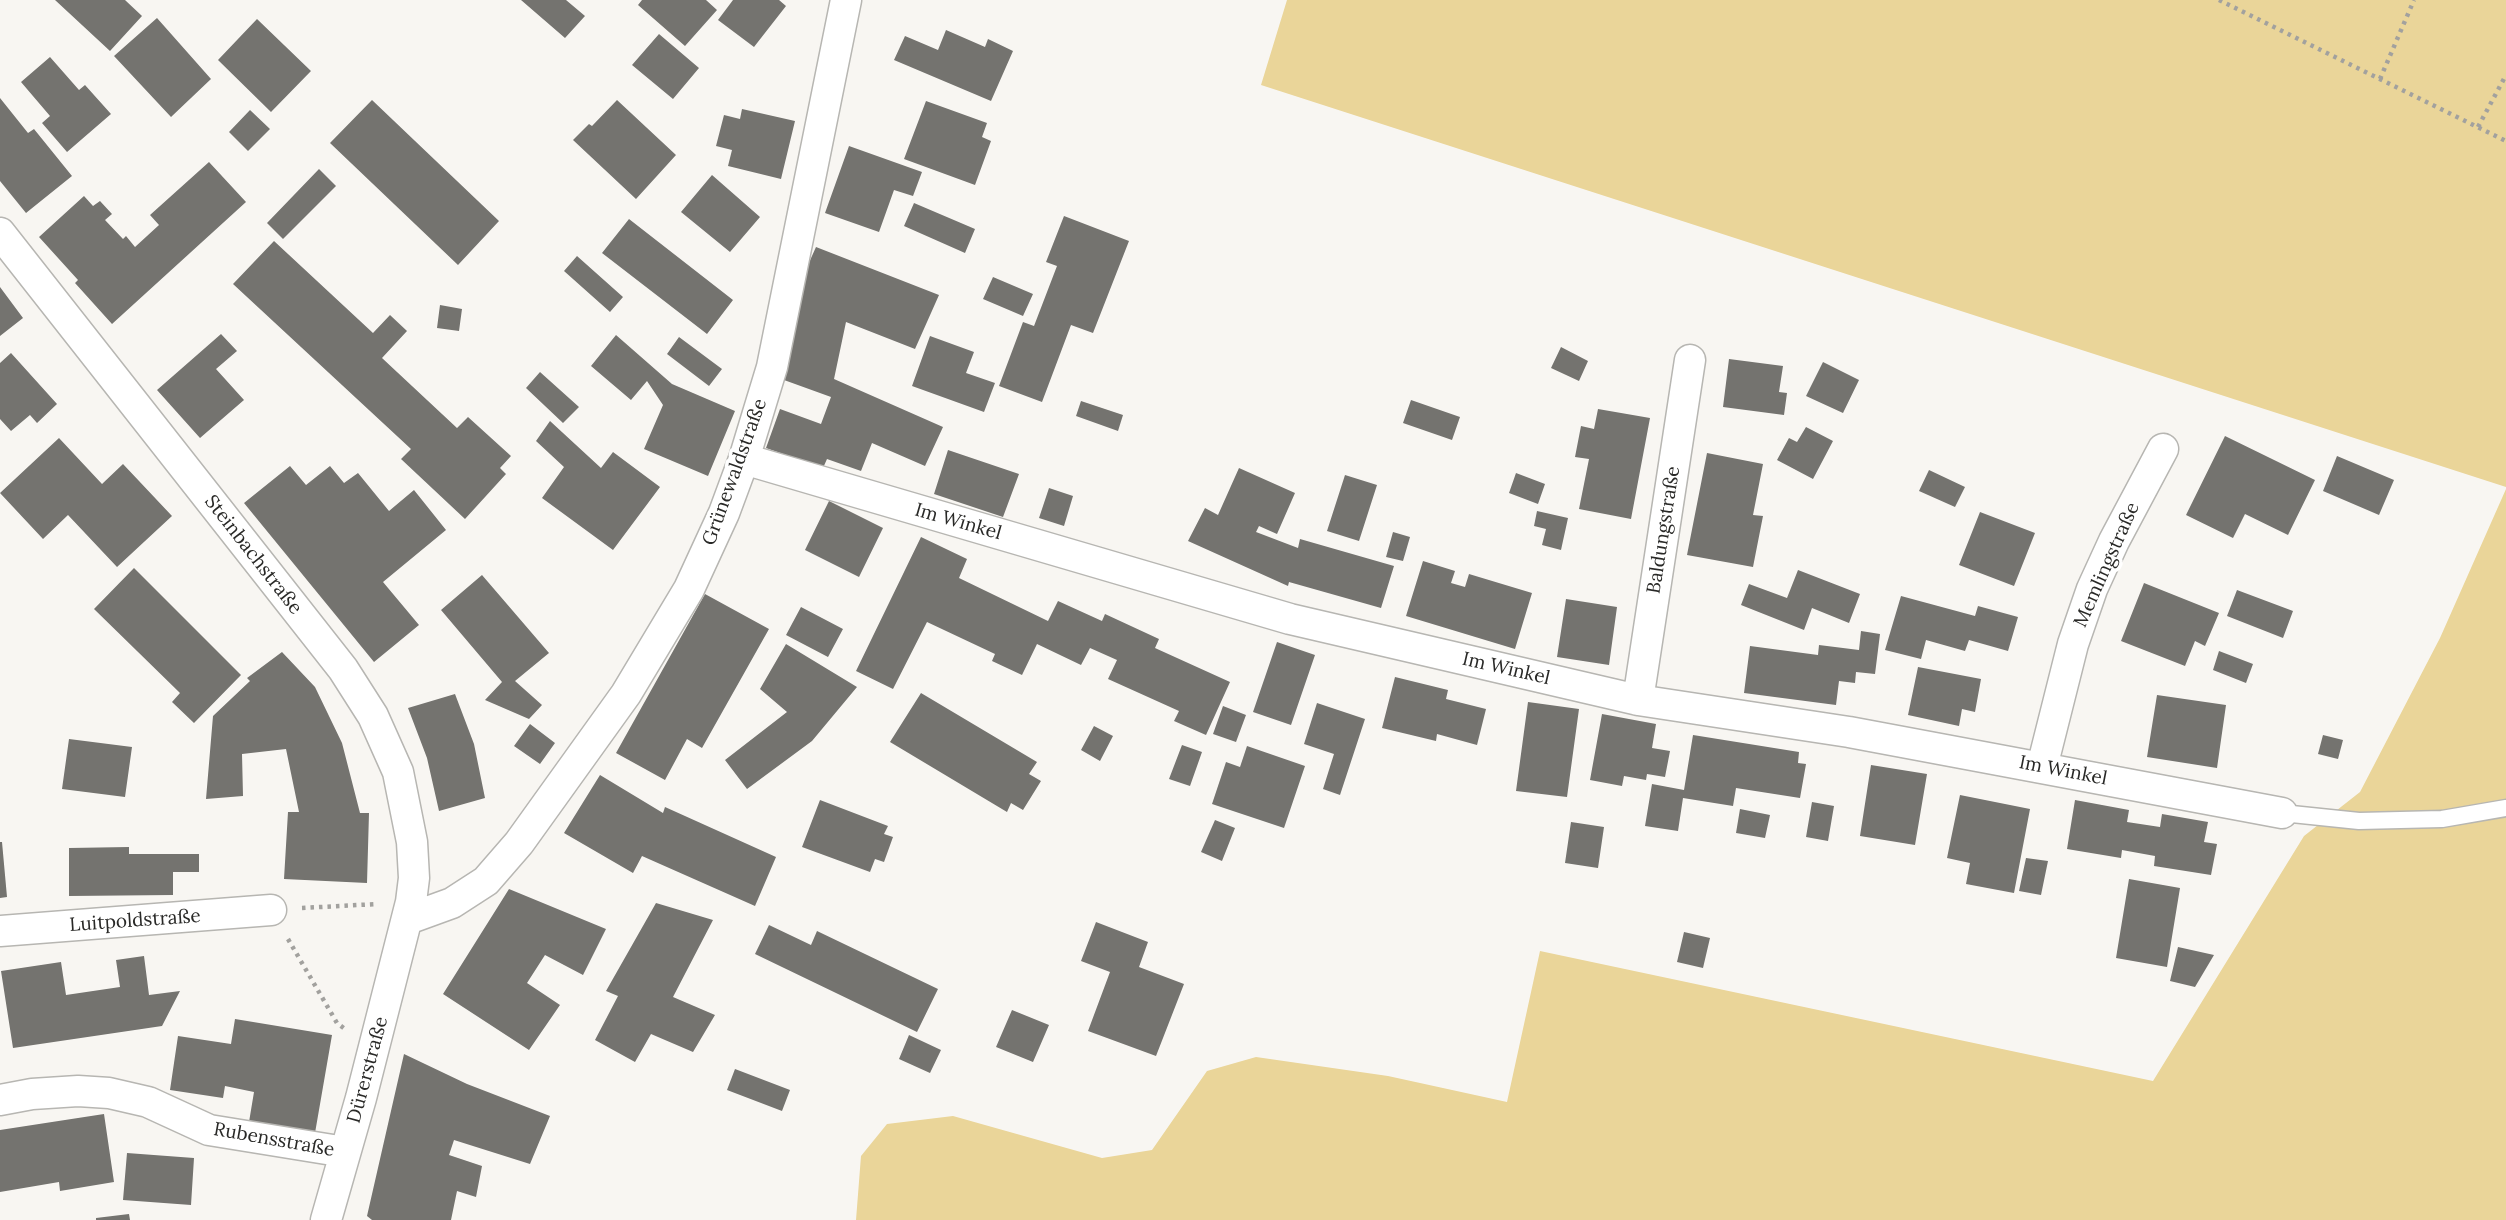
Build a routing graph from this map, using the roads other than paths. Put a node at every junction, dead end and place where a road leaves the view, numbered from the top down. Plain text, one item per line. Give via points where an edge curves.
1 (846, 0) edge
2 (0, 233) edge
3 (1690, 360) dead end
4 (2163, 449) dead end
5 (744, 459) junction
6 (1638, 700) junction
7 (2042, 767) junction
8 (2506, 808) edge
9 (2282, 813) joint
10 (271, 910) road end
11 (409, 910) junction
12 (0, 931) edge
13 (0, 1100) edge
14 (345, 1152) junction
15 (326, 1220) edge

1 - 5 street, Grünewaldstraße via 772,367
2 - 11 street, Steinbachstraße via 343,669 373,716 398,772 412,842 414,878
3 - 6 street, Baldungstraße
4 - 7 street, Memlingstraße via 2092,589
5 - 6 street, Im Winkel via 1290,619
5 - 11 street, Grünewaldstraße via 689,589 626,694 519,843 486,881 452,903
6 - 7 street, Im Winkel
7 - 9 street, Im Winkel
8 - 9 lane via 2428,820 2359,821
10 - 12 street, Luitpoldstraße
11 - 14 street, Dürerstraße
13 - 14 street, Rubensstraße via 78,1091 109,1093 148,1102 209,1130
14 - 15 street, Dürerstraße

